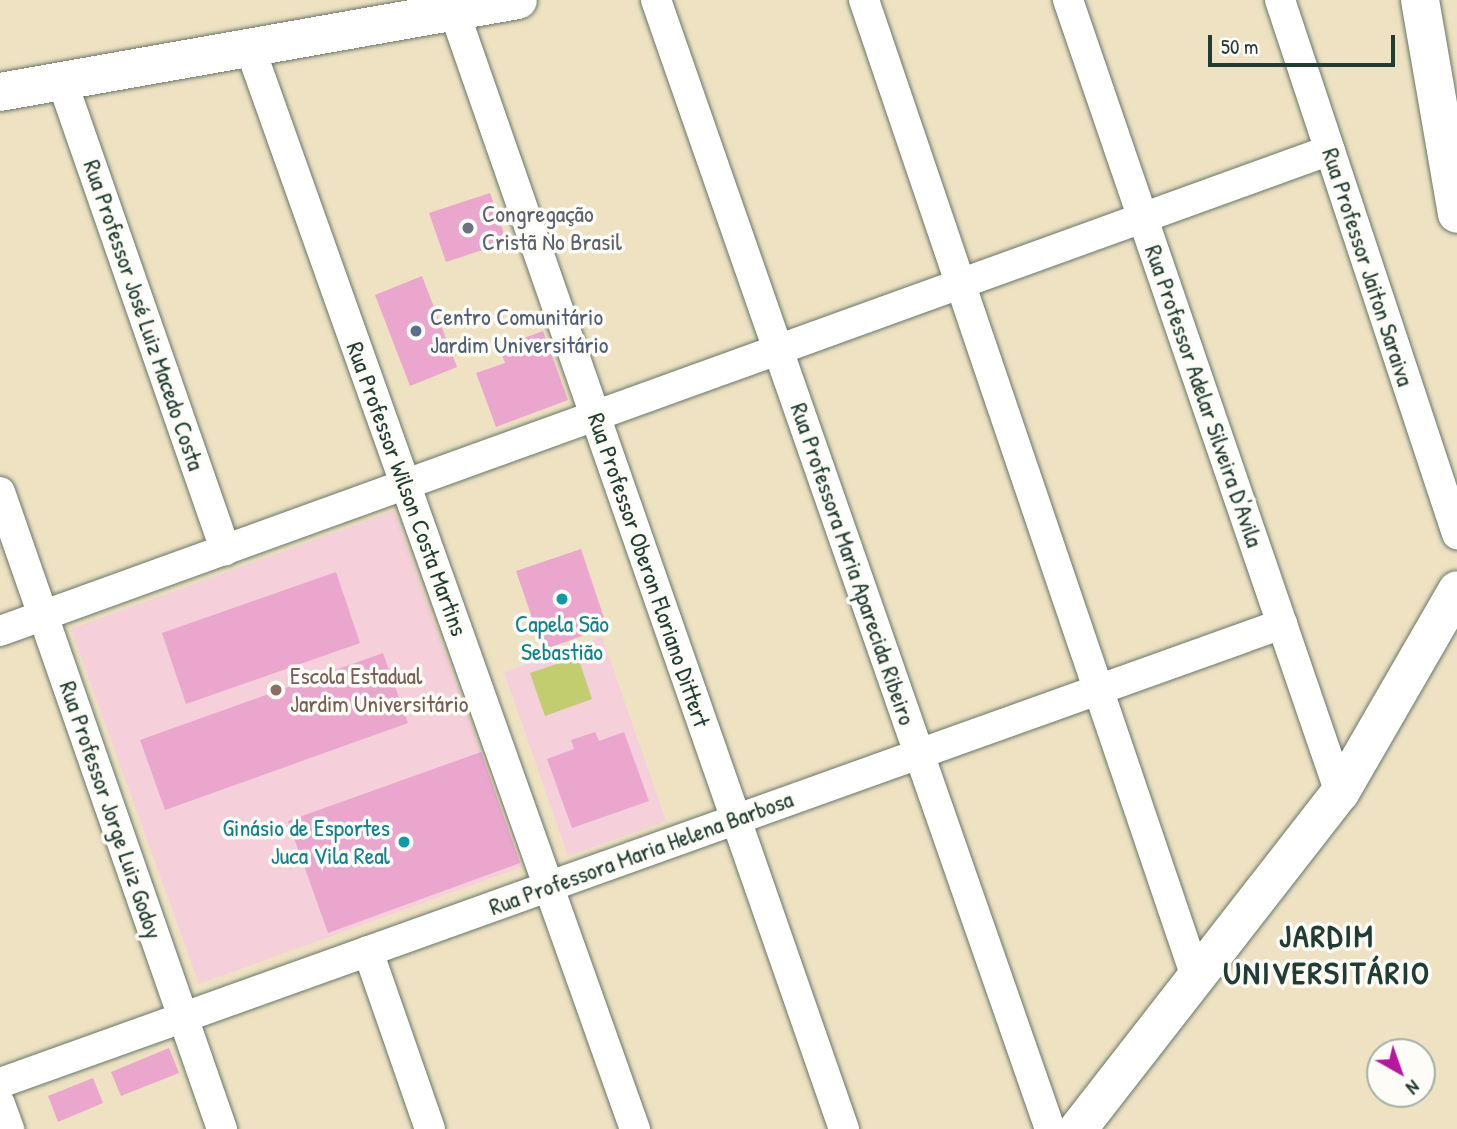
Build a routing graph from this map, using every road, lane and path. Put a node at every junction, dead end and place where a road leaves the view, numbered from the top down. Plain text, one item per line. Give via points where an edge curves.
1 (518, 0) edge
2 (656, 0) edge
3 (864, 0) edge
4 (1068, 0) edge
5 (1280, 0) edge
6 (1420, 0) edge
7 (454, 11) junction
8 (250, 48) junction
9 (62, 81) junction
10 (0, 92) edge
11 (1330, 150) junction
12 (1457, 214) edge
13 (1143, 218) junction
14 (961, 284) junction
15 (778, 350) junction
16 (595, 416) junction
17 (405, 484) junction
18 (0, 492) edge
19 (1457, 534) edge
20 (225, 550) junction
21 (1457, 590) edge
22 (43, 616) junction
23 (1282, 624) junction
24 (0, 631) edge
25 (1099, 690) junction
26 (919, 754) junction
27 (1340, 793) junction
28 (736, 819) junction
29 (548, 887) junction
30 (368, 951) junction
31 (1196, 977) junction
32 (183, 1017) junction
33 (0, 1083) edge
34 (0, 1104) edge
35 (9, 1129) edge
36 (222, 1129) edge
37 (430, 1129) edge
38 (635, 1129) edge
39 (844, 1129) edge
40 (1050, 1129) edge
41 (1078, 1129) edge

1 - 7 street
2 - 15 street, Rua Professora Maria Aparecida Ribeiro
3 - 14 street
4 - 13 street, Rua Professor Adelar Silveira D'Avila
5 - 11 street, Rua Professor Jaiton Saraiva
6 - 12 street
7 - 8 street
7 - 16 street, Rua Professor Oberon Floriano Dittert
8 - 9 street
8 - 17 street, Rua Professor Wilson Costa Martins
9 - 10 street
9 - 20 street, Rua Professor José Luiz Macedo Costa
11 - 13 street
11 - 19 street, Rua Professor Jaiton Saraiva
13 - 14 street
13 - 23 street, Rua Professor Adelar Silveira D'Avila
14 - 15 street
14 - 25 street
15 - 16 street
15 - 26 street, Rua Professora Maria Aparecida Ribeiro
16 - 17 street
16 - 28 street, Rua Professor Oberon Floriano Dittert
17 - 20 street
17 - 29 street, Rua Professor Wilson Costa Martins
18 - 22 street, Rua Professor Jorge Luiz Godoy
20 - 22 street
21 - 27 street
22 - 24 street
22 - 32 street, Rua Professor Jorge Luiz Godoy
23 - 25 street, Rua Professora Maria Helena Barbosa
23 - 27 street, Rua Professor Adelar Silveira D'Avila
25 - 26 street, Rua Professora Maria Helena Barbosa
25 - 31 street
26 - 28 street, Rua Professora Maria Helena Barbosa
26 - 40 street, Rua Professora Maria Aparecida Ribeiro
27 - 31 street
28 - 29 street, Rua Professora Maria Helena Barbosa
28 - 39 street, Rua Professor Oberon Floriano Dittert
29 - 30 street, Rua Professora Maria Helena Barbosa
29 - 38 street, Rua Professor Wilson Costa Martins
30 - 32 street, Rua Professora Maria Helena Barbosa
30 - 37 street
31 - 41 street
32 - 33 street, Rua Professora Maria Helena Barbosa
32 - 36 street, Rua Professor Jorge Luiz Godoy
34 - 35 street

